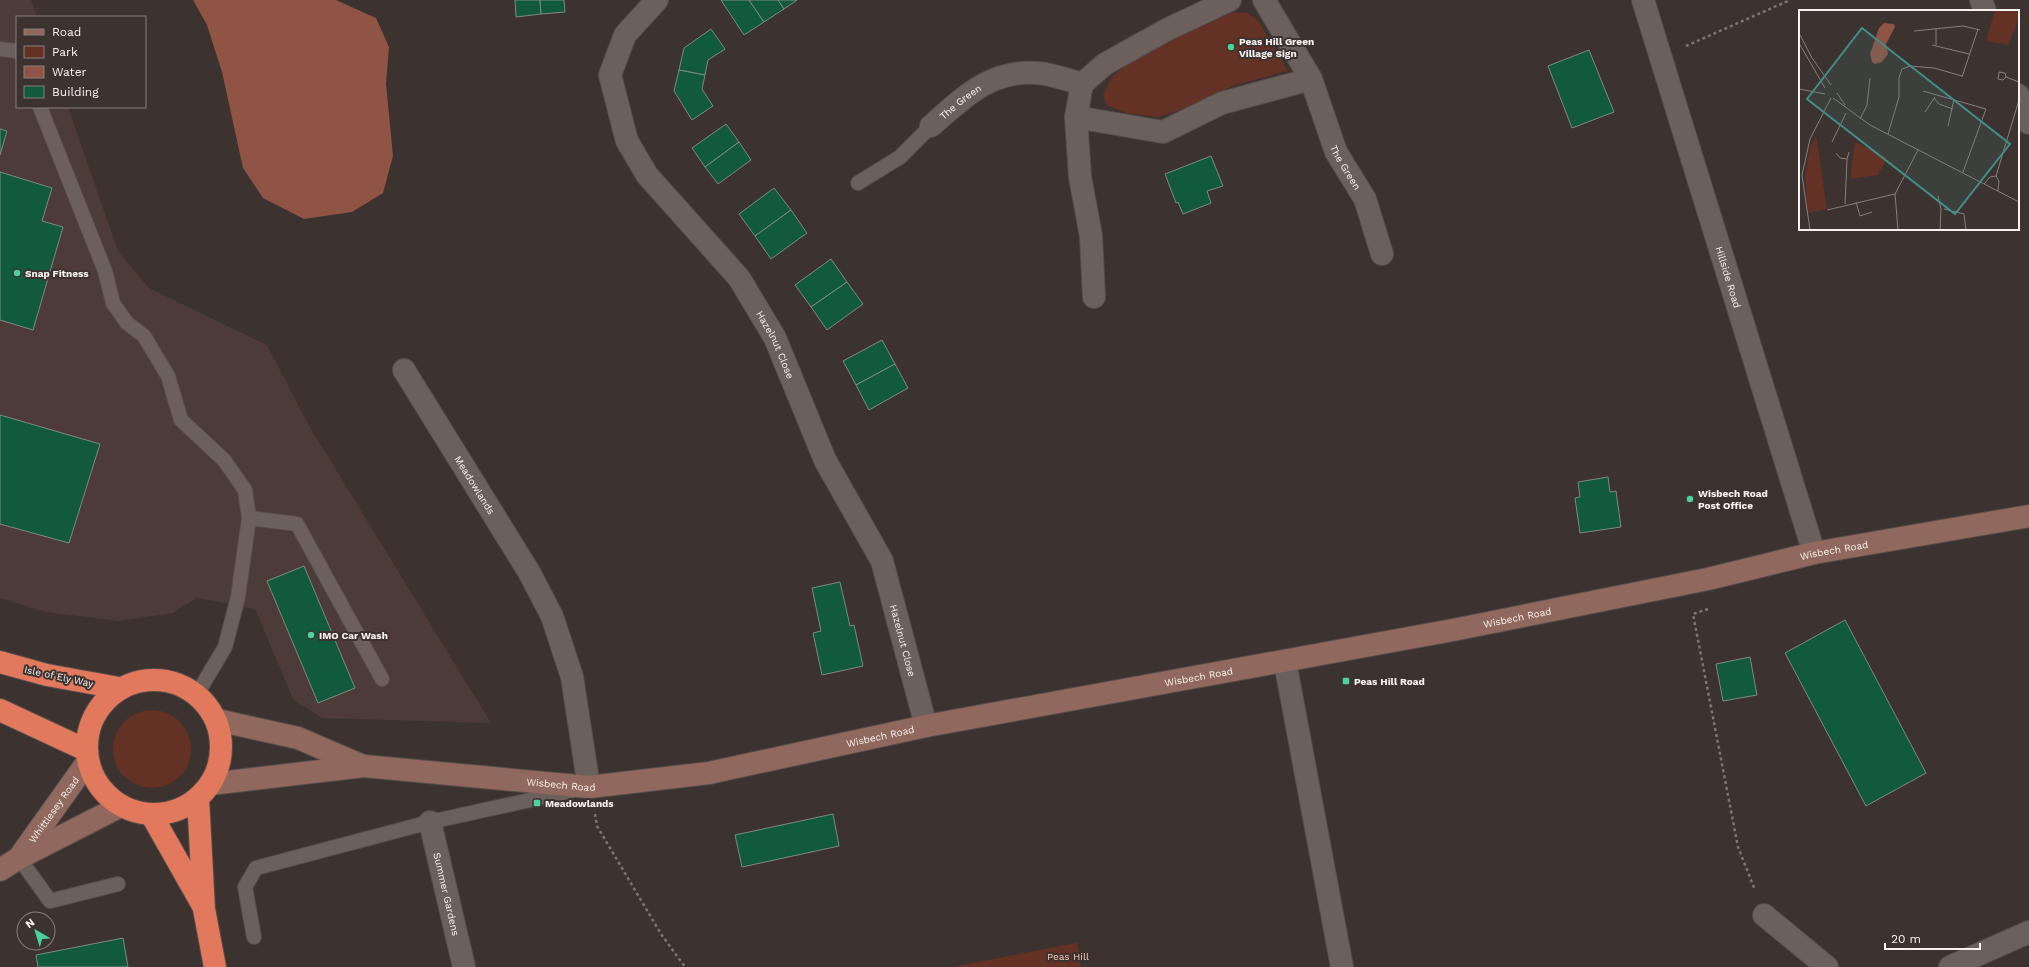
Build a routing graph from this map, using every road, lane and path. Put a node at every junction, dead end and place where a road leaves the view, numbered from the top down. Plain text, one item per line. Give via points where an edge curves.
1 (657, 0) edge
2 (1230, 0) edge
3 (1264, 0) edge
4 (1643, 0) edge
5 (1790, 0) edge
6 (1981, 0) edge
7 (1985, 10) edge
8 (0, 49) edge
9 (16, 51) edge
10 (1661, 57) junction
11 (1311, 79) junction
12 (1082, 84) junction
13 (2019, 98) edge
14 (40, 108) edge
15 (1076, 117) junction
16 (2029, 123) edge
17 (932, 126) joint
18 (858, 183) dead end
19 (1382, 254) dead end
20 (1094, 297) dead end
21 (404, 370) dead end
22 (2029, 516) edge
23 (249, 518) junction
24 (1814, 553) junction
25 (1714, 607) dead end
26 (0, 662) edge
27 (1285, 662) junction
28 (382, 679) dead end
29 (119, 688) junction
30 (197, 694) junction
31 (0, 710) edge
32 (217, 720) junction
33 (926, 726) junction
34 (87, 756) junction
35 (364, 766) junction
36 (590, 786) junction
37 (204, 791) junction
38 (121, 806) junction
39 (151, 814) junction
40 (430, 822) junction
41 (19, 858) junction
42 (0, 870) edge
43 (118, 884) dead end
44 (204, 909) junction
45 (1764, 915) joint
46 (2029, 932) edge
47 (254, 937) dead end
48 (215, 967) edge
49 (464, 967) edge
50 (685, 967) edge
51 (1342, 967) edge
52 (1827, 967) edge
53 (1950, 967) edge

1 - 33 street, Hazelnut Close via 625,35 610,75 627,140 647,175 739,278 776,338 825,460 882,561
2 - 12 street via 1168,29 1105,64
3 - 11 street, The Green
4 - 10 street, Hillside Road
5 - 10 path
6 - 7 street
8 - 9 lane
10 - 24 street, Hillside Road
11 - 15 street via 1222,103 1163,132
11 - 19 street, The Green via 1336,152 1365,199
12 - 15 street
12 - 17 street, The Green via 1037,72 999,76 968,93
13 - 16 street
14 - 23 lane via 105,271 113,303 128,323 144,336 164,369 181,420 224,460 244,490
15 - 20 street via 1080,176 1091,236
17 - 18 lane, The Green via 900,157
21 - 36 street, Meadowlands via 529,572 552,616 572,677
22 - 24 main road, Wisbech Road
23 - 28 lane via 297,524
23 - 30 lane via 238,597 225,647
24 - 27 main road, Wisbech Road via 1708,579
25 - 45 path via 1693,614 1738,847
26 - 29 highway, Isle of Ely Way via 47,675
27 - 33 main road, Wisbech Road
27 - 51 street
29 - 30 highway via 139,681 159,679 179,683
29 - 34 highway via 94,714 88,732
30 - 32 highway via 209,706
31 - 34 highway
32 - 35 main road, Wisbech Road via 298,738
32 - 37 highway via 222,742 220,764
33 - 36 main road, Wisbech Road via 709,773
34 - 38 highway via 98,784
34 - 41 main road, Whittlesey Road
35 - 36 main road, Wisbech Road
35 - 37 main road, Wisbech Road
36 - 40 lane
36 - 50 path via 597,826 661,934
37 - 39 highway via 183,808 168,813
37 - 44 highway
38 - 39 highway
38 - 41 main road, Whittlesey Road
39 - 44 highway
40 - 47 lane via 256,868 245,887
40 - 49 street, Summer Gardens
41 - 42 main road, Whittlesey Road
41 - 43 lane via 50,901
44 - 48 highway
45 - 52 street
46 - 53 street

